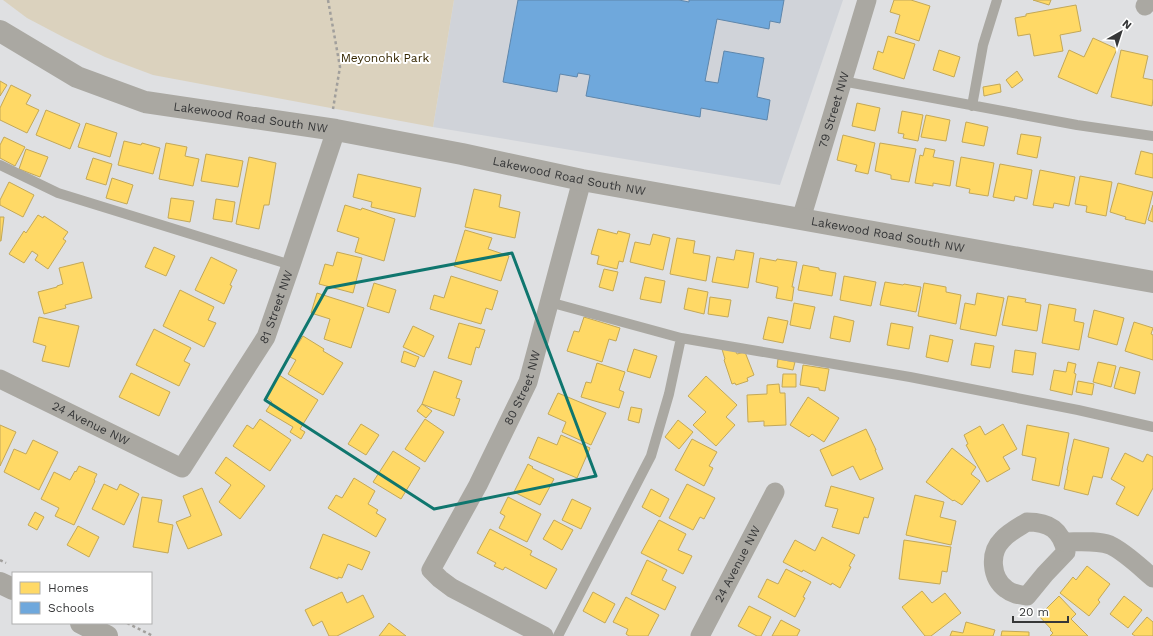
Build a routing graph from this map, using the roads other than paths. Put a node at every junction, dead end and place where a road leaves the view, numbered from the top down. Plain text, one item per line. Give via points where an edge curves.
1 (867, 0) edge
2 (997, 0) edge
3 (0, 31) edge
4 (842, 81) junction
5 (972, 106) junction
6 (334, 120) junction
7 (1153, 136) edge
8 (0, 165) edge
9 (582, 180) junction
10 (801, 219) junction
11 (292, 265) junction
12 (1153, 282) edge
13 (550, 302) junction
14 (681, 338) junction
15 (0, 379) edge
16 (1153, 427) edge
17 (182, 468) joint
18 (776, 492) dead end
19 (1064, 542) dead end
20 (1153, 578) edge
21 (0, 583) edge
22 (12, 589) edge
23 (83, 624) edge
24 (106, 636) edge
25 (544, 636) edge
26 (558, 636) edge
27 (700, 636) edge

1 - 4 street, 79 Street NW
2 - 5 lane via 983,45
3 - 6 street, Lakewood Road South NW via 77,77 145,102
4 - 5 lane
4 - 10 street, 79 Street NW
5 - 7 lane
6 - 9 street, Lakewood Road South NW via 462,154
6 - 11 street, 81 Street NW
8 - 11 lane via 58,193
9 - 10 street, Lakewood Road South NW
9 - 13 street, 80 Street NW
10 - 12 street, Lakewood Road South NW
11 - 17 street, 81 Street NW via 266,338
13 - 14 lane
13 - 25 street, 80 Street NW via 528,382 478,485 432,570 452,588
14 - 16 lane via 910,377
14 - 26 lane via 652,456
15 - 17 street, 24 Avenue NW
18 - 27 street, 24 Avenue NW
19 - 20 street via 1097,542 1110,546
21 - 22 main road
23 - 24 main road

